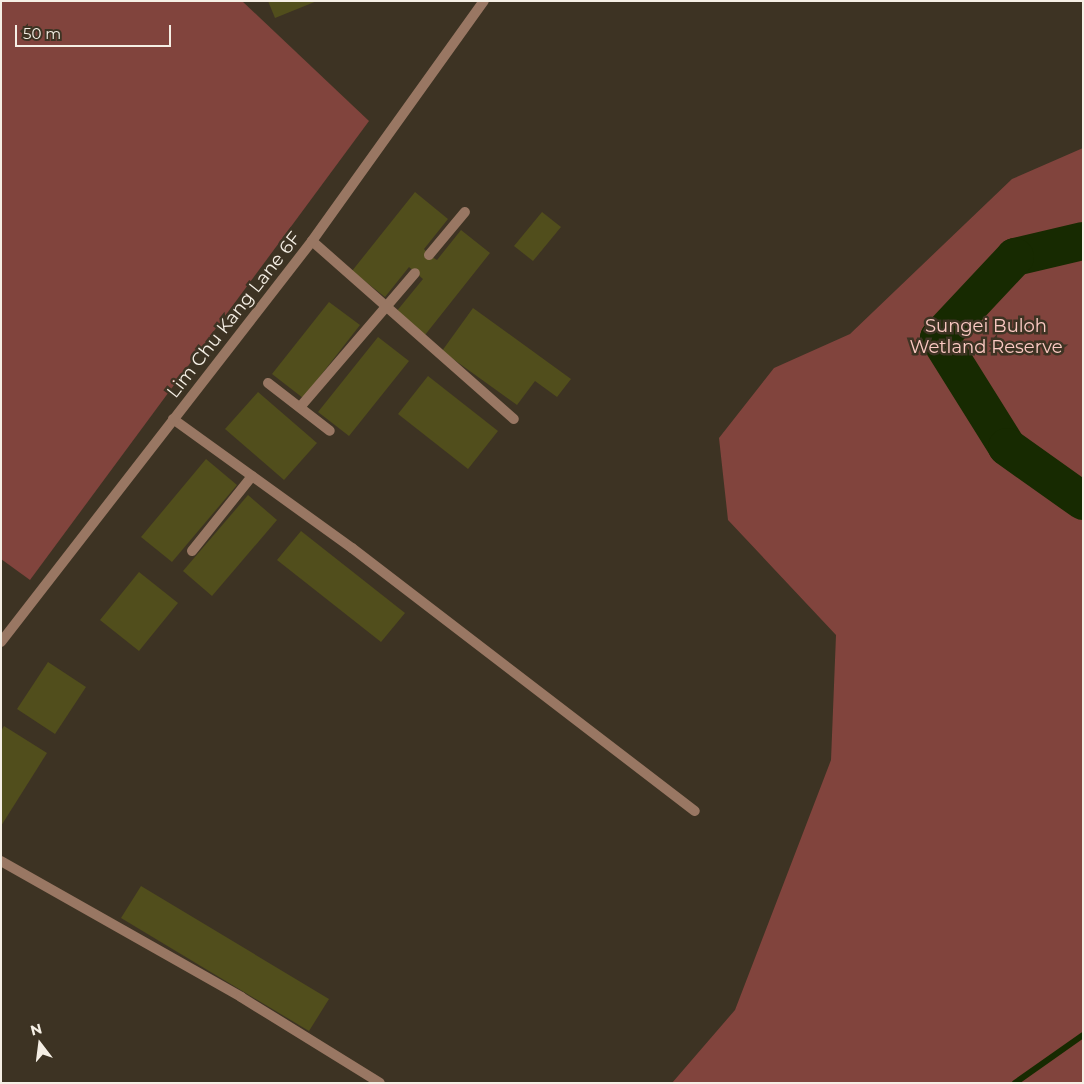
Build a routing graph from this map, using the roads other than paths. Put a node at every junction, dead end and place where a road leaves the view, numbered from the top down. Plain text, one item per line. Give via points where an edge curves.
1 (484, 1) edge
2 (465, 212) dead end
3 (312, 241) junction
4 (429, 254) dead end
5 (415, 273) dead end
6 (386, 306) junction
7 (268, 383) dead end
8 (301, 406) junction
9 (173, 419) junction
10 (514, 419) dead end
11 (330, 431) dead end
12 (252, 476) junction
13 (192, 551) dead end
14 (1, 642) edge
15 (695, 811) dead end
16 (1, 861) edge
17 (380, 1083) edge

1 - 3 street, Lim Chu Kang Lane 6F
2 - 4 street
3 - 6 street
3 - 9 street, Lim Chu Kang Lane 6F
5 - 6 street
6 - 8 street
6 - 10 street
7 - 8 street
8 - 11 street
9 - 12 street
9 - 14 street, Lim Chu Kang Lane 6F
12 - 13 street
12 - 15 street via 352,548
16 - 17 street via 241,997

